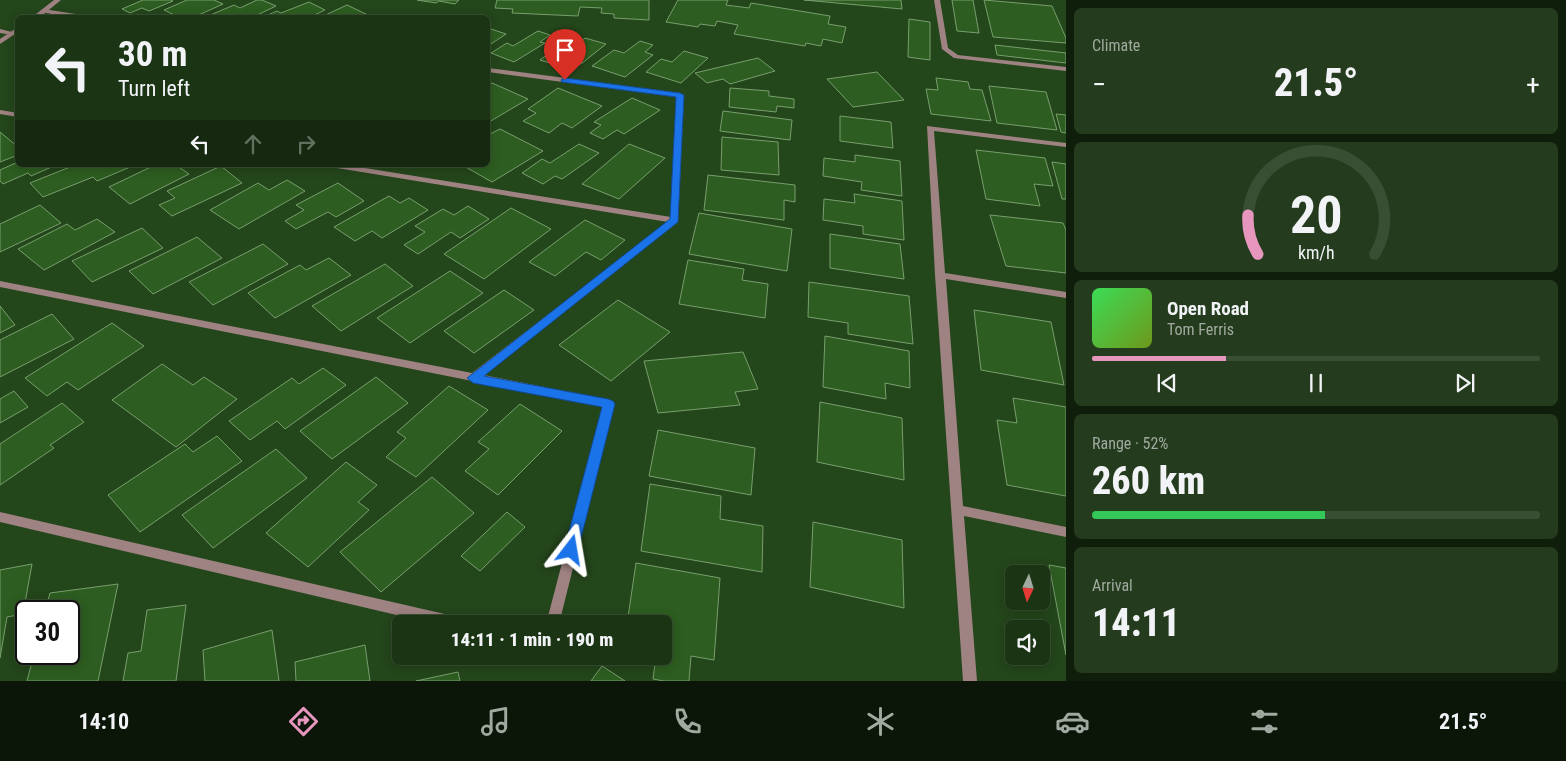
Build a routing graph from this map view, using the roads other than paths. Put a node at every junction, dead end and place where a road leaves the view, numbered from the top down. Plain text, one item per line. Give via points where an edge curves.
1 (58, 0) edge
2 (937, 0) edge
3 (43, 11) junction
4 (38, 15) edge
5 (69, 15) edge
6 (0, 31) edge
7 (15, 31) edge
8 (0, 42) edge
9 (1066, 69) edge
10 (490, 70) edge
11 (0, 112) edge
12 (15, 114) edge
13 (1066, 145) edge
14 (344, 167) edge
15 (675, 220) junction
16 (940, 275) junction
17 (0, 284) edge
18 (1066, 295) edge
19 (473, 378) junction
20 (958, 510) junction
21 (0, 517) edge
22 (1066, 532) edge
23 (423, 615) edge
24 (554, 615) edge
25 (970, 681) edge

1 - 3 street
2 - 9 street via 945,49 956,57
3 - 4 street
3 - 5 street
6 - 7 street
7 - 8 street
10 - 15 street via 680,95
11 - 12 street
13 - 16 street via 930,128
14 - 15 street
15 - 19 street
16 - 18 street
16 - 20 street
17 - 19 street
19 - 24 street via 608,404
20 - 22 street
20 - 25 street
21 - 23 street

